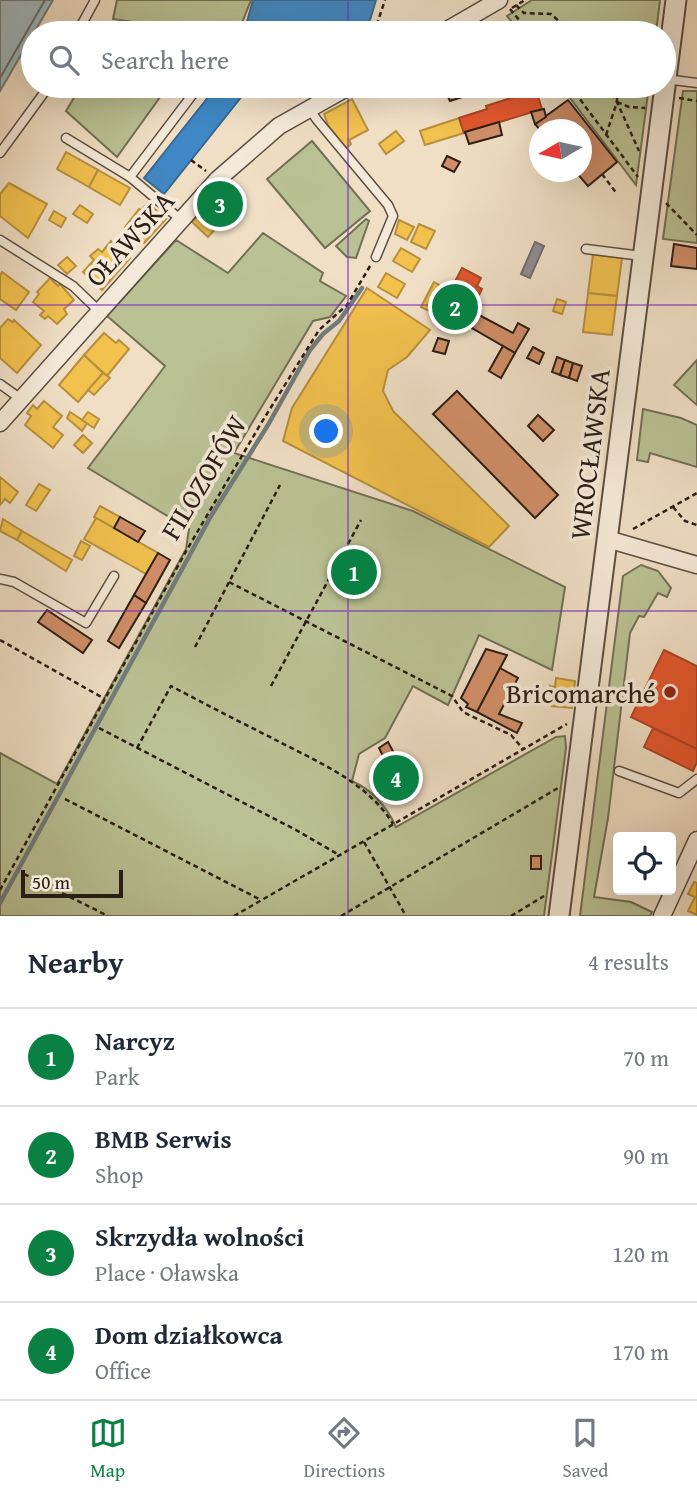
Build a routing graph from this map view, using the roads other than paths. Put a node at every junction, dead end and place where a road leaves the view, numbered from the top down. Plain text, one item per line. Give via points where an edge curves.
1 (95, 0) edge
2 (499, 0) edge
3 (676, 0) edge
4 (84, 21) edge
5 (463, 21) edge
6 (673, 21) edge
7 (676, 80) edge
8 (697, 83) edge
9 (40, 98) edge
10 (190, 98) edge
11 (328, 98) edge
12 (664, 98) edge
13 (309, 108) junction
14 (66, 138) dead end
15 (0, 153) edge
16 (130, 177) junction
17 (180, 219) junction
18 (0, 240) edge
19 (586, 250) dead end
20 (642, 256) junction
21 (376, 257) road end
22 (99, 311) junction
23 (0, 384) edge
24 (21, 399) junction
25 (0, 423) edge
26 (607, 539) junction
27 (697, 565) edge
28 (114, 576) dead end
29 (0, 579) edge
30 (620, 771) dead end
31 (697, 779) edge
32 (697, 840) edge
33 (559, 916) edge
34 (662, 916) edge

1 - 4 lane
2 - 5 street
3 - 6 street, WROCŁAWSKA
7 - 8 lane
9 - 15 lane
10 - 16 lane
11 - 13 street, OŁAWSKA
12 - 20 street, WROCŁAWSKA
13 - 17 street, OŁAWSKA via 252,147
13 - 21 lane via 393,216
14 - 16 lane
16 - 17 lane
17 - 22 street, OŁAWSKA
18 - 22 lane via 73,286
19 - 20 lane
20 - 26 street, WROCŁAWSKA
22 - 24 street, OŁAWSKA
23 - 24 lane
24 - 25 street, OŁAWSKA
26 - 27 street
26 - 33 street, WROCŁAWSKA
28 - 29 lane via 86,623
30 - 31 lane via 679,793
32 - 34 street

